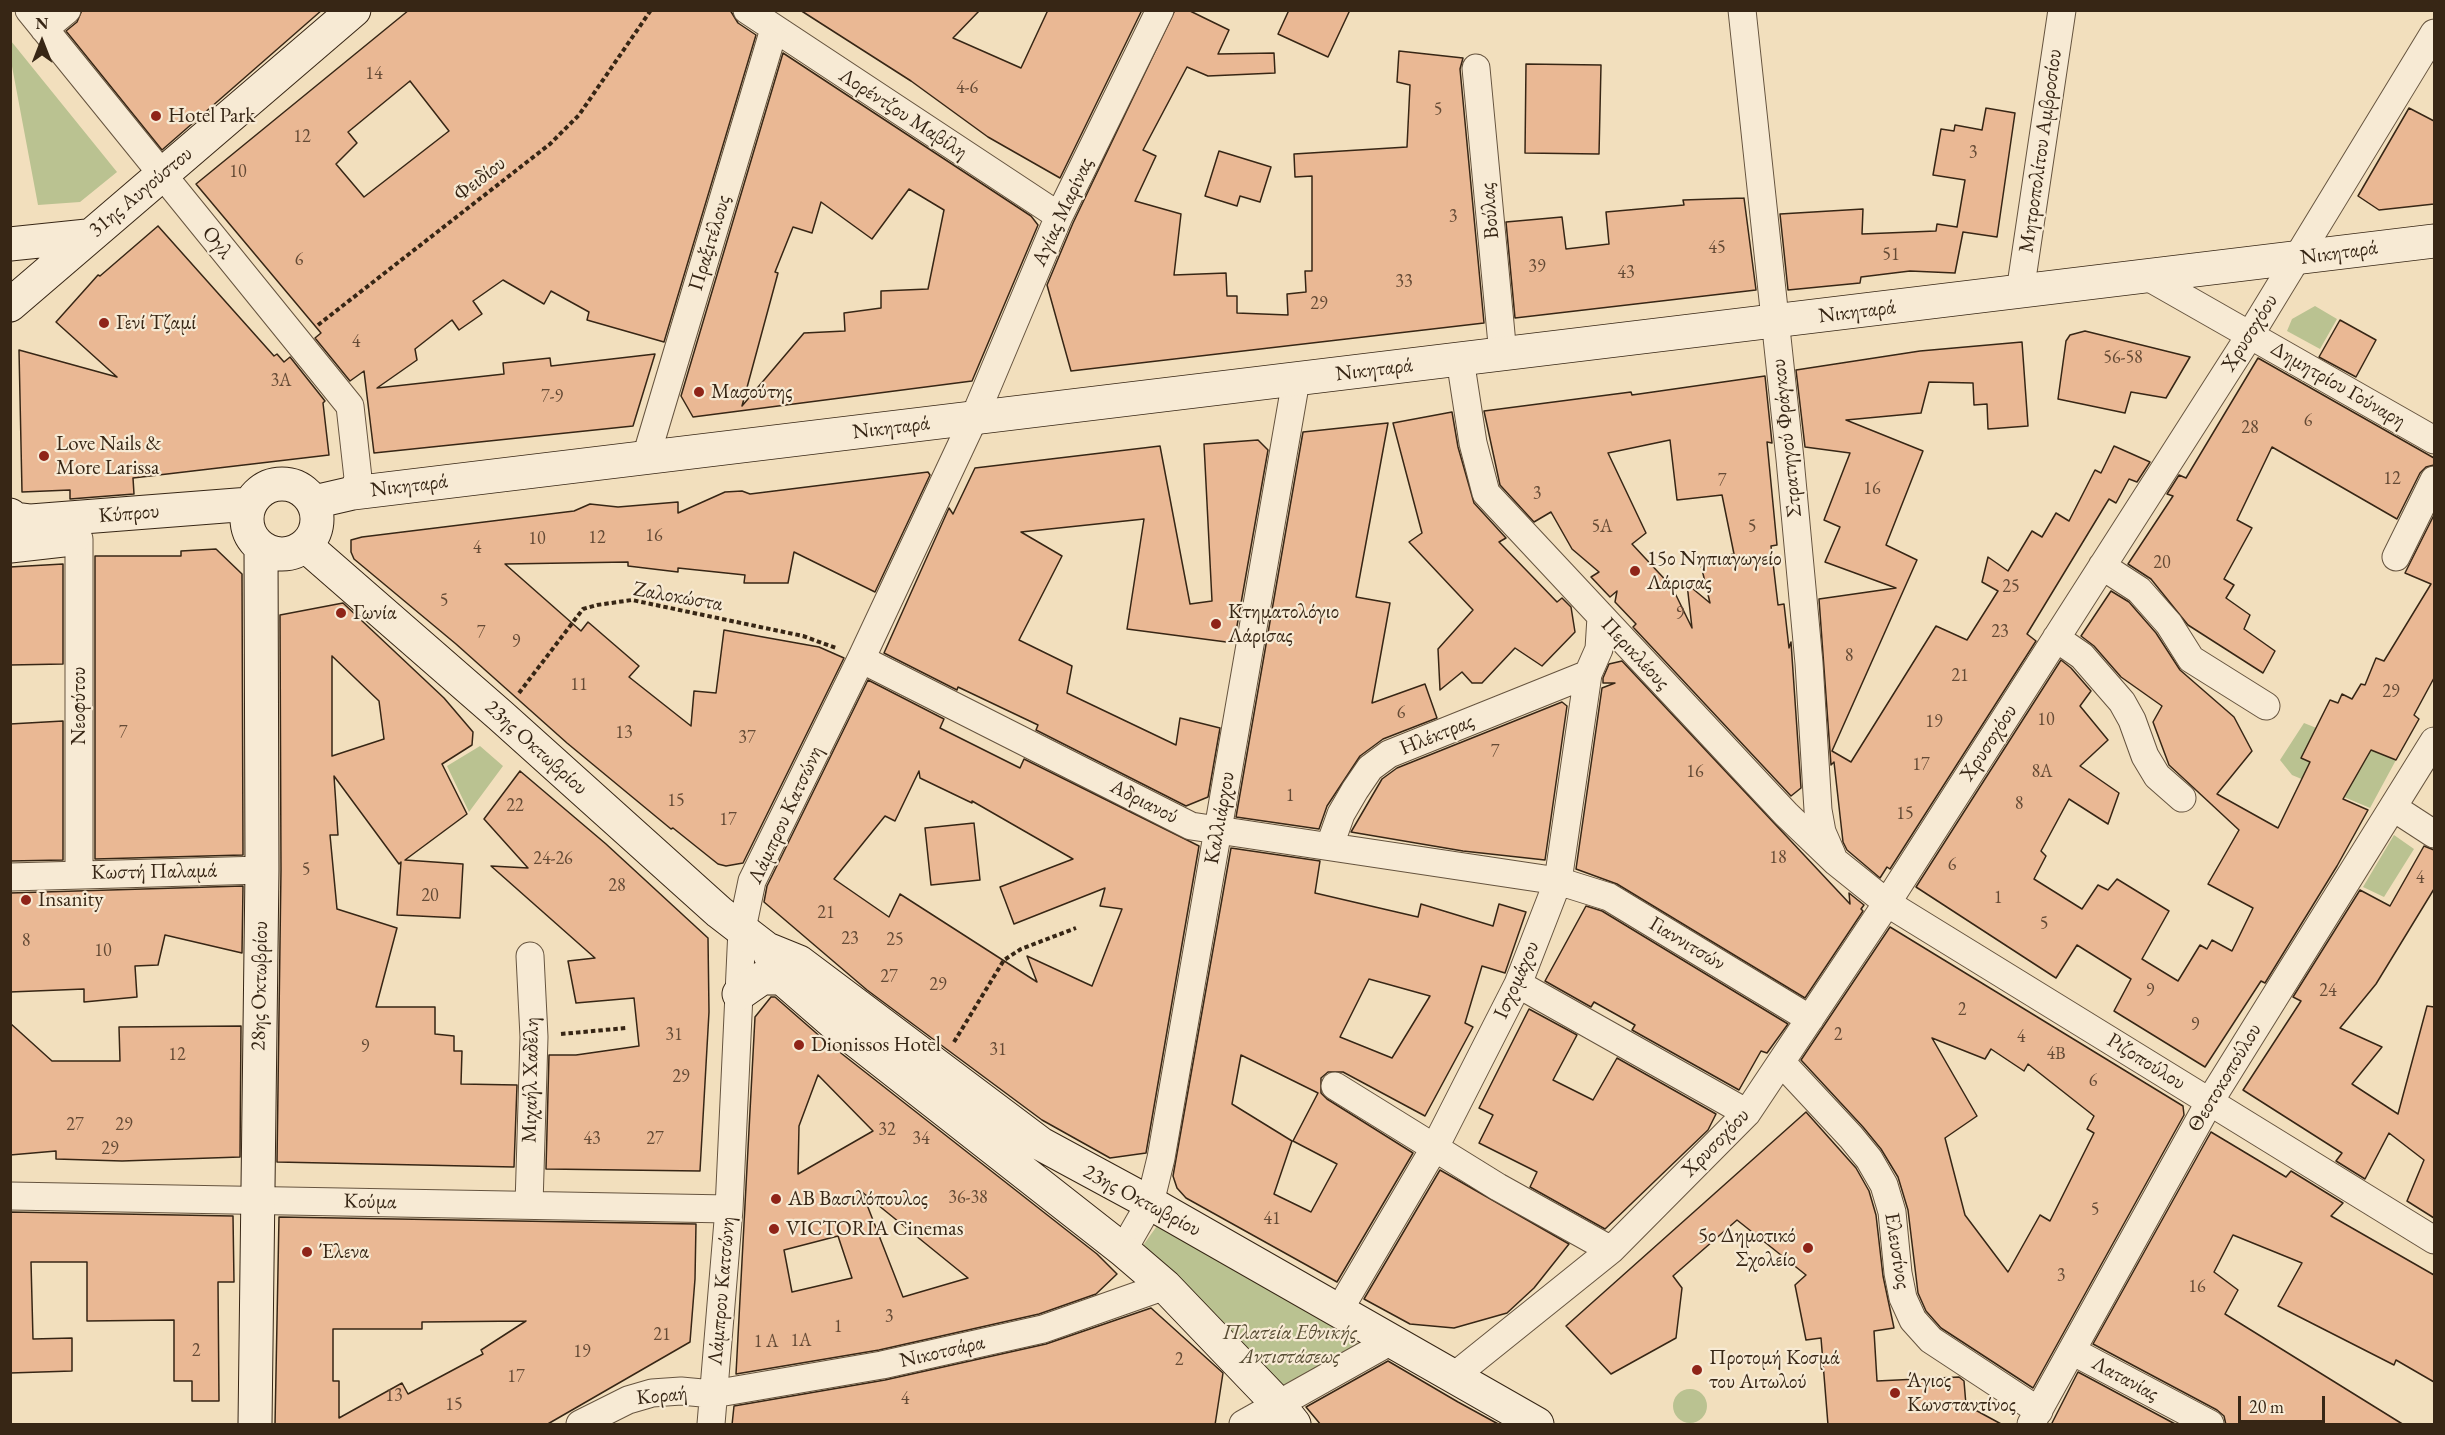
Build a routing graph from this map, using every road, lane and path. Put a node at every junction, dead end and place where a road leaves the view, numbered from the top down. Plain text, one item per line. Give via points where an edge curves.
1 (67, 10) edge
2 (651, 10) edge
3 (747, 10) edge
4 (1160, 10) edge
5 (1742, 10) edge
6 (2062, 10) edge
7 (353, 11) edge
8 (36, 20) edge
9 (774, 28) junction
10 (2434, 33) edge
11 (1476, 68) dead end
12 (162, 175) junction
13 (1059, 216) junction
14 (87, 236) junction
15 (2434, 241) edge
16 (10, 244) edge
17 (2296, 259) junction
18 (2148, 277) junction
19 (2020, 292) junction
20 (10, 305) edge
21 (1775, 322) junction
22 (2250, 335) junction
23 (296, 342) junction
24 (1503, 355) junction
25 (1460, 359) junction
26 (1296, 380) junction
27 (974, 418) junction
28 (2434, 440) edge
29 (646, 457) junction
30 (2434, 480) edge
31 (352, 493) junction
32 (314, 502) junction
33 (10, 516) edge
34 (252, 524) junction
35 (79, 538) junction
36 (10, 546) edge
37 (306, 546) junction
38 (2396, 557) dead end
39 (2103, 566) junction
40 (1601, 617) junction
41 (2056, 638) junction
42 (861, 659) junction
43 (1588, 674) junction
44 (2266, 706) dead end
45 (501, 716) junction
46 (2434, 741) edge
47 (2182, 798) dead end
48 (2394, 808) junction
49 (1218, 831) junction
50 (2434, 834) edge
51 (1330, 845) junction
52 (1836, 862) junction
53 (262, 870) junction
54 (79, 874) junction
55 (10, 877) edge
56 (1558, 881) junction
57 (1887, 903) junction
58 (1076, 928) dead end
59 (742, 929) junction
60 (767, 950) junction
61 (530, 956) dead end
62 (782, 978) junction
63 (1518, 984) junction
64 (740, 994) junction
65 (1810, 1019) junction
66 (626, 1028) dead end
67 (534, 1037) junction
68 (1782, 1063) junction
69 (938, 1069) junction
70 (1335, 1086) dead end
71 (2210, 1101) junction
72 (1747, 1113) junction
73 (1435, 1147) junction
74 (10, 1196) edge
75 (257, 1200) junction
76 (1150, 1203) junction
77 (529, 1205) junction
78 (729, 1209) junction
79 (2434, 1240) edge
80 (1123, 1250) junction
81 (1611, 1250) junction
82 (1165, 1286) junction
83 (1338, 1312) junction
84 (1391, 1341) junction
85 (2072, 1351) junction
86 (1453, 1377) junction
87 (713, 1394) junction
88 (1286, 1415) edge
89 (2035, 1418) edge
90 (255, 1425) edge
91 (580, 1425) edge
92 (711, 1425) edge
93 (1243, 1425) edge
94 (1537, 1425) edge
95 (2210, 1425) edge

1 - 8 street
2 - 23 path, Φειδίου via 579,115 550,144
3 - 9 street, Λορέντζου Μαβίλη
4 - 13 street, Αγίας Μαρίνας
5 - 21 street, Στρατηγού Φράγκου
6 - 19 street, Μητροπολίτου Αμβροσίου
7 - 12 main road, 31ης Αυγούστου
8 - 12 street, Ογλ
9 - 13 street, Λορέντζου Μαβίλη
9 - 29 street, Πραξιτέλους
10 - 17 street, Χρυσοχόου
11 - 24 street, Βούλας
12 - 14 main road, 31ης Αυγούστου
12 - 23 street, Ογλ
13 - 27 street, Αγίας Μαρίνας
14 - 16 main road
14 - 20 main road, 31ης Αυγούστου
15 - 17 main road, Νικηταρά
17 - 18 main road, Νικηταρά
17 - 22 street, Χρυσοχόου
18 - 19 main road, Νικηταρά
18 - 22 street, Δημητρίου Γούναρη
19 - 21 main road, Νικηταρά
21 - 24 main road, Νικηταρά
21 - 52 street, Στρατηγού Φράγκου via 1809,663 1818,810 1822,832
22 - 28 street, Δημητρίου Γούναρη
22 - 39 street, Χρυσοχόου
23 - 31 street, Ογλ via 350,406 358,478
24 - 25 main road, Νικηταρά
25 - 26 main road, Νικηταρά
25 - 40 street, Περικλέους via 1473,443 1486,493
26 - 27 main road, Νικηταρά
26 - 49 street, Καλλιάρχου
27 - 29 main road, Νικηταρά
27 - 42 street, Λάμπρου Κατσώνη
29 - 31 main road, Νικηταρά
30 - 38 street
31 - 32 main road, Νικηταρά
32 - 34 main road via 304,490 289,484 273,484 259,492
32 - 37 main road via 318,518 315,533
33 - 34 main road, Κύπρου via 31,521
34 - 35 main road, Κύπρου
34 - 37 main road via 276,553 291,553
34 - 53 main road, 28ης Οκτωβρίου
35 - 36 main road, Κύπρου
35 - 54 street, Νεοφύτου
37 - 45 main road, 23ης Οκτωβρίου
39 - 41 street, Χρυσοχόου
39 - 44 street via 2139,590 2169,624 2191,659
40 - 43 street, Ισχομάχου via 1599,649
40 - 52 street, Περικλέους
41 - 47 street via 2082,656 2122,702 2157,776
41 - 57 street, Χρυσοχόου
42 - 45 path, Ζαλοκώστα via 803,636 633,600 597,605 583,609
42 - 49 street, Αδριανού via 1191,826
42 - 59 street, Λάμπρου Κατσώνη via 757,868
43 - 51 street, Ηλέκτρας via 1389,754 1370,768 1354,790
43 - 56 street, Ισχομάχου
45 - 59 main road, 23ης Οκτωβρίου
46 - 48 street, Θεοτοκοπούλου
48 - 50 street
48 - 71 street, Θεοτοκοπούλου
49 - 51 street, Αδριανού
49 - 76 street, Καλλιάρχου via 1168,1123
51 - 56 street, Αδριανού
52 - 57 street, Περικλέους
53 - 54 street, Κωστή Παλαμά
53 - 75 main road, 28ης Οκτωβρίου
54 - 55 street, Κωστή Παλαμά
56 - 63 street, Ισχομάχου
56 - 65 street, Γιαννιτσών via 1609,897
57 - 65 street, Χρυσοχόου
57 - 71 street, Ριζοπούλου
58 - 69 path via 1004,960
59 - 60 main road, 23ης Οκτωβρίου
59 - 64 street, Λάμπρου Κατσώνη
60 - 62 main road, 23ης Οκτωβρίου
60 - 69 main road, 23ης Οκτωβρίου via 799,962
61 - 67 street, Μιχαήλ Χαδέλη
62 - 64 main road via 762,978
62 - 80 main road, 23ης Οκτωβρίου
63 - 72 street
63 - 73 street, Ισχομάχου
64 - 78 street, Λάμπρου Κατσώνη
65 - 68 street, Χρυσοχόου
66 - 67 path
67 - 77 street, Μιχαήλ Χαδέλη
68 - 72 street, Χρυσοχόου
68 - 89 street, Ελευσίνος via 1851,1137 1884,1185 1892,1212 1901,1290 1913,1320 1931,1340
69 - 76 main road, 23ης Οκτωβρίου via 1041,1144
70 - 73 street
71 - 79 street, Ριζοπούλου
71 - 85 street, Θεοτοκοπούλου
72 - 81 street, Χρυσοχόου
73 - 81 street
73 - 83 street, Ισχομάχου
74 - 75 street, Κούμα
75 - 77 street, Κούμα
75 - 90 main road, 28ης Οκτωβρίου
76 - 80 street, Καλλιάρχου
76 - 83 main road, 23ης Οκτωβρίου
77 - 78 street, Κούμα
78 - 87 street, Λάμπρου Κατσώνη
80 - 82 main road, 23ης Οκτωβρίου
81 - 86 street, Χρυσοχόου
82 - 87 street, Νικοτσάρα via 1044,1329 882,1365
82 - 88 main road, 23ης Οκτωβρίου
83 - 84 main road, 23ης Οκτωβρίου
84 - 86 main road, 23ης Οκτωβρίου
84 - 88 street
85 - 89 street, Θεοτοκοπούλου
85 - 95 street, Λατανίας
86 - 94 main road, 23ης Οκτωβρίου
87 - 91 street, Κοραή via 681,1390 652,1394 628,1400
87 - 92 street, Λάμπρου Κατσώνη
88 - 93 street

